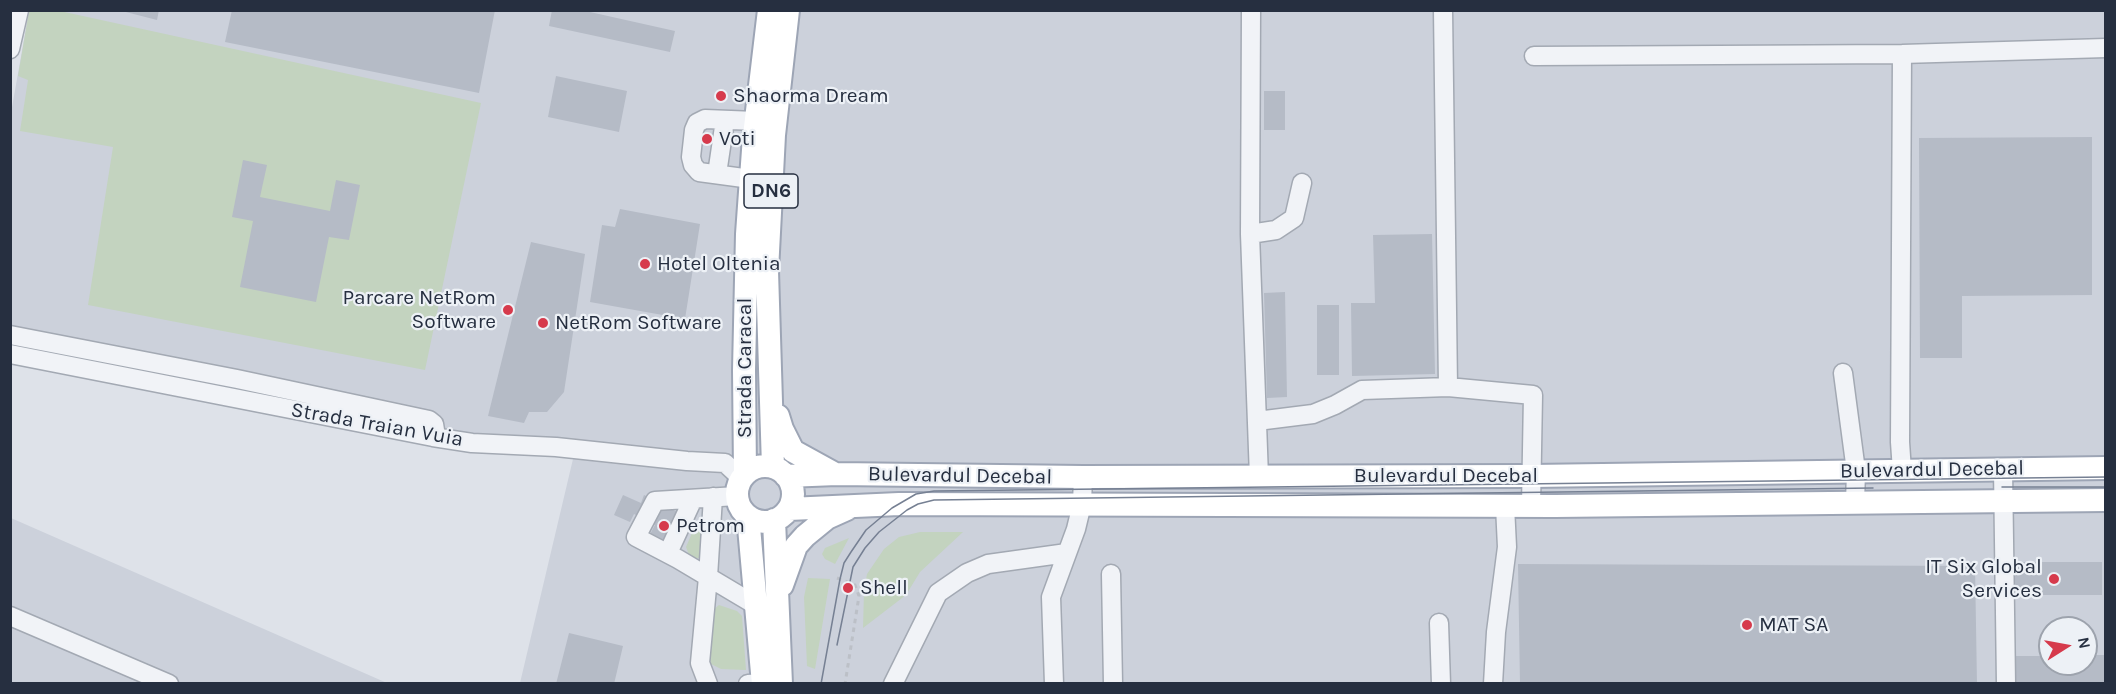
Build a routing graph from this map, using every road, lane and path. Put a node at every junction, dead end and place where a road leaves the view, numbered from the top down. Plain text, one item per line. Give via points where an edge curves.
1 (19, 10) edge
2 (769, 10) edge
3 (788, 10) edge
4 (1251, 10) edge
5 (1443, 10) edge
6 (2106, 48) edge
7 (10, 49) edge
8 (1902, 54) junction
9 (1534, 56) dead end
10 (725, 120) junction
11 (756, 121) junction
12 (717, 174) junction
13 (751, 179) junction
14 (1302, 183) dead end
15 (1251, 234) junction
16 (10, 335) edge
17 (10, 354) edge
18 (770, 372) junction
19 (1843, 374) dead end
20 (1448, 387) junction
21 (1257, 421) junction
22 (433, 437) junction
23 (2106, 468) edge
24 (2002, 469) junction
25 (1856, 471) junction
26 (1902, 471) junction
27 (780, 472) junction
28 (837, 474) junction
29 (1531, 476) junction
30 (1083, 477) junction
31 (1259, 477) junction
32 (741, 483) junction
33 (713, 497) junction
34 (680, 500) junction
35 (2106, 500) edge
36 (2003, 502) junction
37 (1855, 503) junction
38 (858, 504) junction
39 (1082, 504) junction
40 (1505, 506) junction
41 (1531, 506) junction
42 (781, 514) junction
43 (748, 516) junction
44 (657, 548) junction
45 (1067, 553) junction
46 (1111, 574) dead end
47 (708, 577) junction
48 (837, 578) dead end
49 (768, 605) junction
50 (10, 616) edge
51 (1439, 623) dead end
52 (846, 637) dead end
53 (852, 641) junction
54 (764, 683) edge
55 (169, 684) edge
56 (708, 684) edge
57 (748, 684) edge
58 (781, 684) edge
59 (845, 684) edge
60 (893, 684) edge
61 (1054, 684) edge
62 (1113, 684) edge
63 (1441, 684) edge
64 (1493, 684) edge
65 (2006, 684) edge

1 - 7 street
2 - 11 main road, Strada Caracal / DN6
3 - 18 main road, Strada Caracal / DN6 via 774,135 767,271
4 - 15 street
5 - 20 street
6 - 8 street
8 - 9 street
8 - 26 street
10 - 11 street
10 - 12 street
10 - 12 street via 705,119 694,130 693,165 699,172
11 - 13 main road, Strada Caracal / DN6
12 - 13 street
13 - 32 main road, Strada Caracal / DN6
14 - 15 street via 1294,218 1276,230
15 - 21 street
16 - 22 street via 429,420 434,424
17 - 22 street, Strada Traian Vuia
18 - 27 main road, Strada Caracal / DN6
18 - 28 main road via 782,429 792,451
19 - 25 street
20 - 21 street via 1362,390 1313,414
20 - 29 street via 1533,395
21 - 31 street
22 - 32 street, Strada Traian Vuia via 725,463
23 - 24 main road, Bulevardul Decebal
24 - 26 main road, Bulevardul Decebal
24 - 36 street
25 - 26 main road, Bulevardul Decebal
25 - 29 main road, Bulevardul Decebal
25 - 37 street
27 - 28 main road, Bulevardul Decebal
27 - 32 main road via 763,466 753,468
27 - 42 main road, DN6 via 792,492
28 - 30 main road, Bulevardul Decebal
29 - 31 main road, Bulevardul Decebal
29 - 41 street
30 - 31 main road, Bulevardul Decebal
30 - 39 street
32 - 33 street
32 - 43 main road, DN6 via 742,511
33 - 34 street
33 - 47 street
34 - 44 street
34 - 44 street
35 - 36 main road, Bulevardul Decebal
36 - 37 main road, Bulevardul Decebal
36 - 65 street
37 - 41 main road, Bulevardul Decebal
38 - 39 main road, Bulevardul Decebal
38 - 42 main road, Bulevardul Decebal
38 - 49 main road via 818,524 796,546
39 - 40 main road, Bulevardul Decebal
39 - 45 street
40 - 41 main road, Bulevardul Decebal
40 - 64 street via 1507,547
42 - 43 main road via 765,522
42 - 49 main road, DN6
43 - 49 main road, DN6
44 - 47 street
45 - 60 street via 988,564 966,573 939,593
45 - 61 street via 1052,597
46 - 62 street
47 - 49 street
47 - 56 street via 700,663
48 - 53 path via 855,585 859,596
49 - 54 main road, DN6
49 - 58 main road, DN6
50 - 55 street
51 - 63 street
52 - 53 path
53 - 59 path
54 - 57 street

